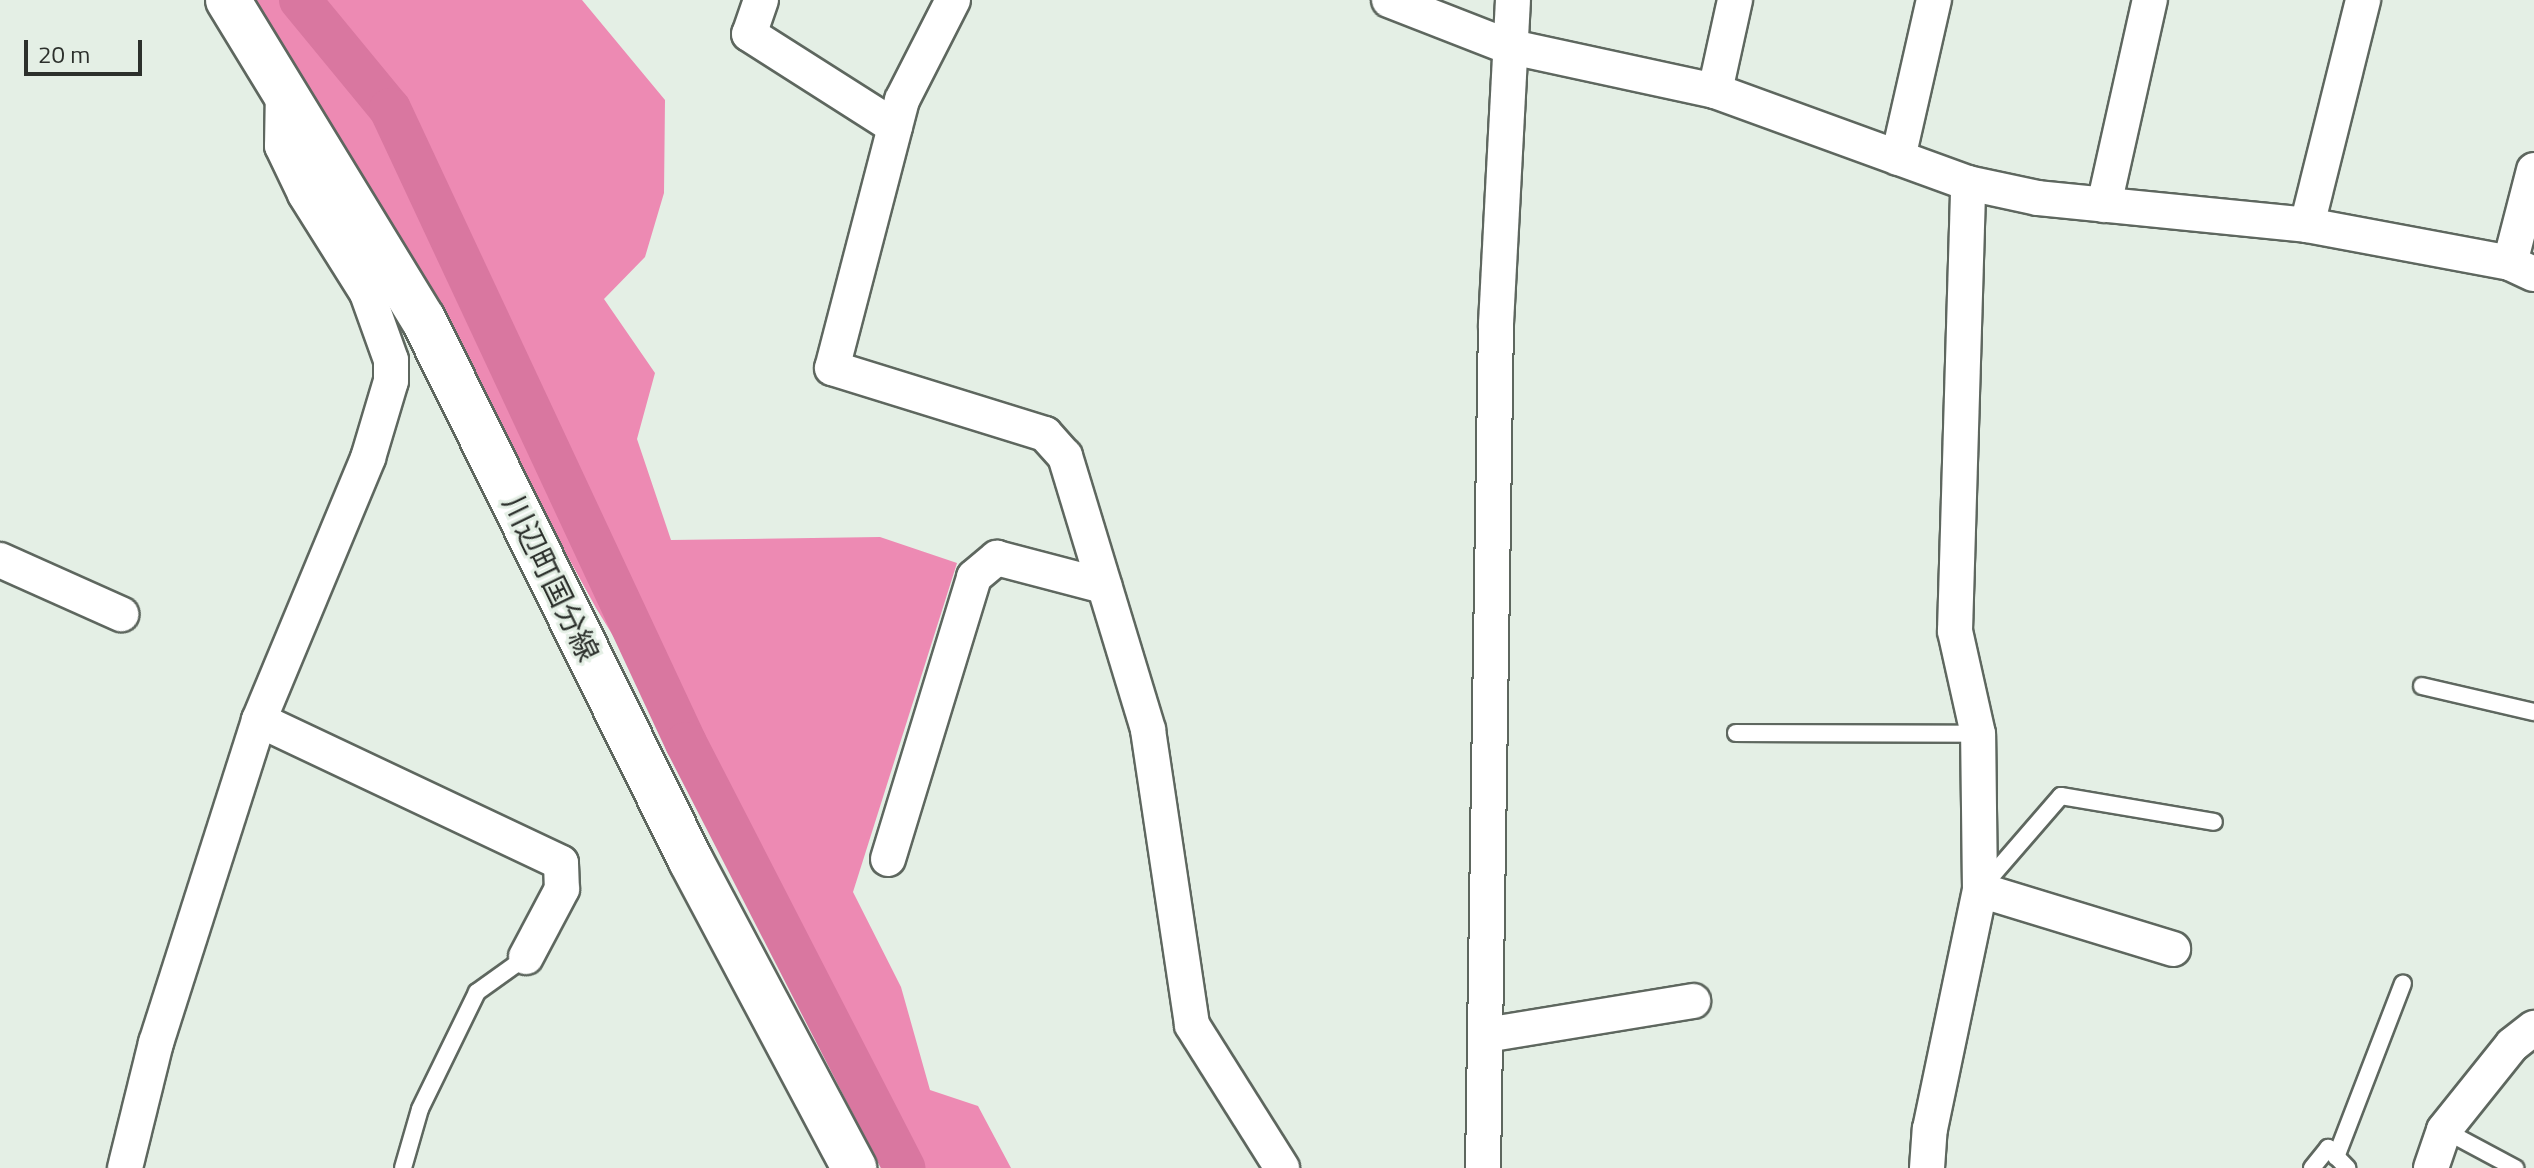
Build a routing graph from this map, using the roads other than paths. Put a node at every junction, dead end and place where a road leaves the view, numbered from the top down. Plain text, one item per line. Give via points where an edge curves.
1 (228, 0) edge
2 (761, 0) edge
3 (953, 0) edge
4 (1389, 0) edge
5 (1513, 0) edge
6 (1735, 0) edge
7 (1934, 0) edge
8 (2150, 0) edge
9 (2363, 0) edge
10 (1507, 46) junction
11 (283, 87) junction
12 (1715, 91) junction
13 (895, 127) junction
14 (1898, 158) junction
15 (2534, 170) edge
16 (1968, 183) junction
17 (2104, 205) junction
18 (2307, 225) junction
19 (2522, 268) edge
20 (0, 560) edge
21 (1104, 586) junction
22 (121, 614) dead end
23 (2422, 686) dead end
24 (2534, 712) edge
25 (259, 720) junction
26 (1736, 733) dead end
27 (1978, 734) junction
28 (2214, 822) dead end
29 (888, 859) dead end
30 (1980, 890) junction
31 (2173, 949) dead end
32 (526, 957) joint
33 (2403, 983) dead end
34 (1693, 1001) dead end
35 (2534, 1028) edge
36 (1486, 1035) junction
37 (2444, 1130) junction
38 (2341, 1162) edge
39 (125, 1168) edge
40 (403, 1168) edge
41 (854, 1168) edge
42 (1282, 1168) edge
43 (1483, 1168) edge
44 (1927, 1168) edge
45 (2312, 1168) edge
46 (2431, 1168) edge
47 (2515, 1168) edge

1 - 11 street, 川辺町国分線
2 - 13 street via 749,34
3 - 13 street via 902,100
4 - 10 street
5 - 10 street
6 - 12 street
7 - 14 street
8 - 17 street
9 - 18 street
10 - 12 street
10 - 36 street via 1496,324
11 - 25 street via 282,146 305,194 367,293 391,360 391,381 368,458
11 - 41 street, 川辺町国分線 via 423,319 691,861
12 - 14 street
13 - 21 street via 832,368 1045,434 1065,456
14 - 16 street
15 - 19 street
16 - 17 street
16 - 27 street via 1955,631
17 - 18 street
18 - 19 street
20 - 22 street
21 - 29 street via 997,558 974,577
21 - 42 street via 1148,730 1192,1025
23 - 24 lane
25 - 32 street via 561,863 562,889
25 - 39 street via 156,1043
26 - 27 lane
27 - 30 street
28 - 30 lane via 2061,796
30 - 31 street
30 - 44 street via 1930,1129
32 - 40 lane via 477,992 420,1109
33 - 38 lane
34 - 36 street
35 - 37 street via 2512,1045
36 - 43 street
37 - 46 street
37 - 47 lane
38 - 45 lane via 2328,1148

